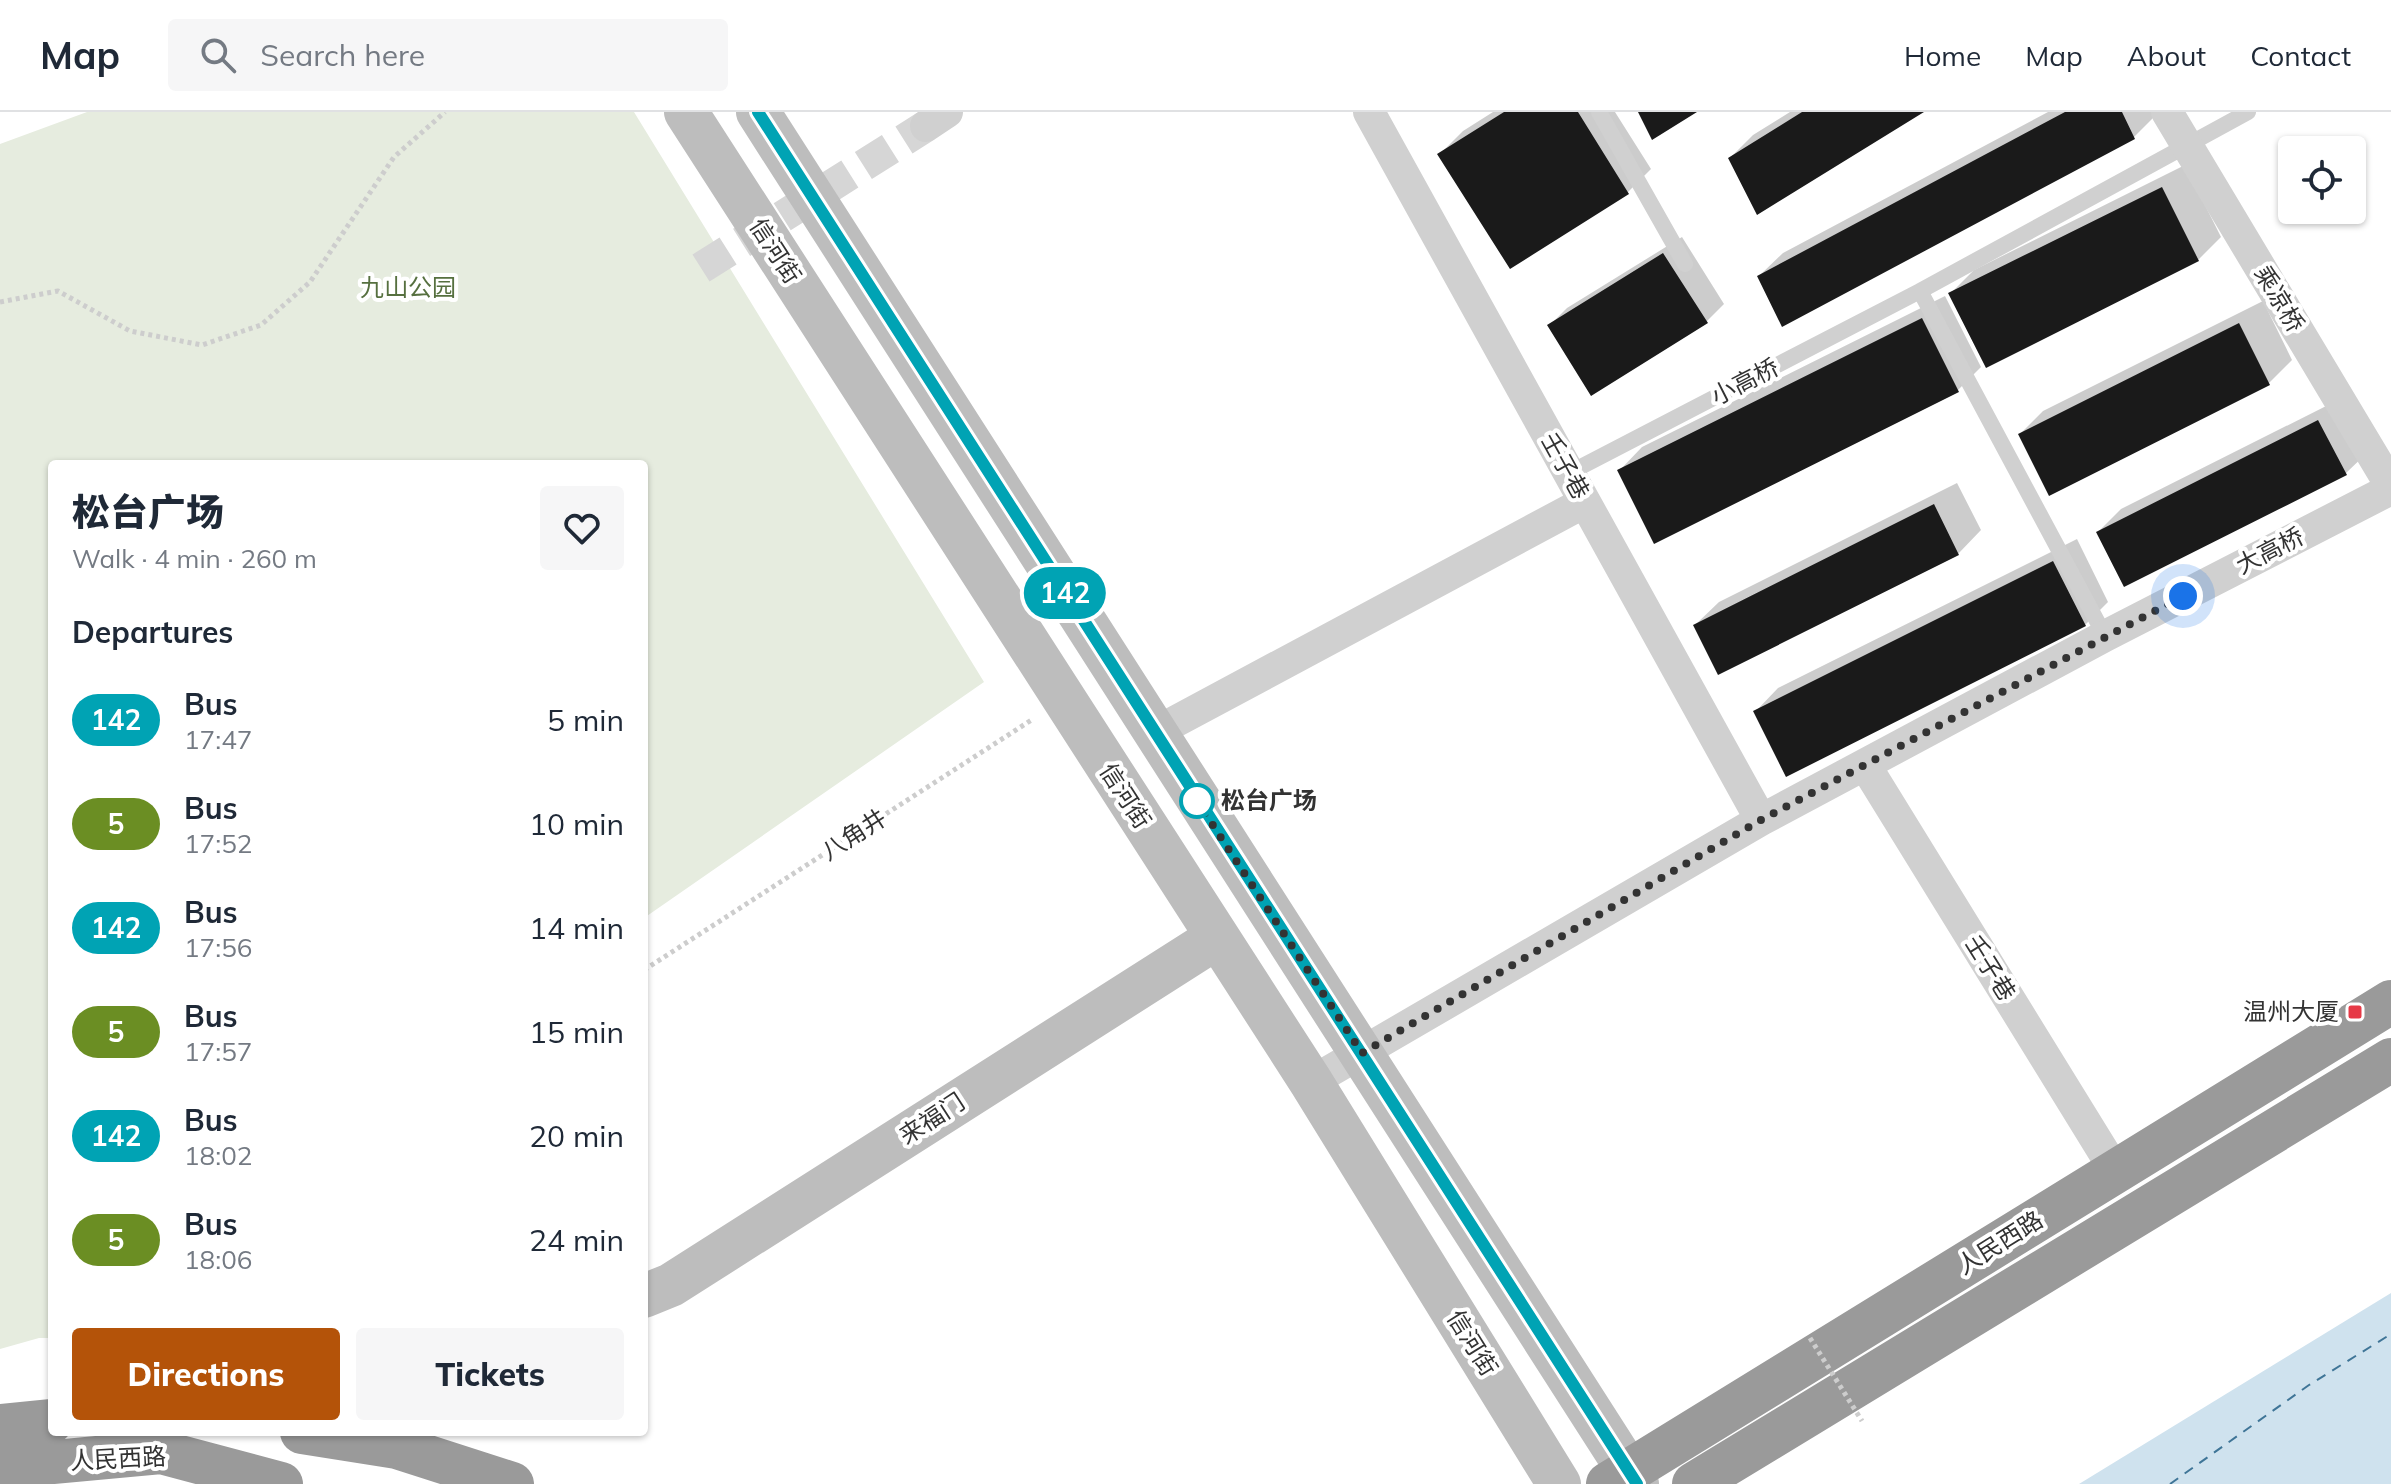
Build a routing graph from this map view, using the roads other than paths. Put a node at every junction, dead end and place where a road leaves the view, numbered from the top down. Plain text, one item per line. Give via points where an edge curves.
1 (686, 112) edge
2 (758, 112) edge
3 (1369, 112) edge
4 (1599, 112) edge
5 (2167, 112) edge
6 (2248, 112) edge
7 (2188, 146) junction
8 (1685, 264) dead end
9 (1920, 291) junction
10 (1569, 473) junction
11 (2391, 488) edge
12 (1585, 502) junction
13 (2105, 636) junction
14 (1154, 733) junction
15 (1865, 765) junction
16 (1761, 820) junction
17 (1216, 938) junction
18 (2391, 1002) edge
19 (1362, 1053) junction
20 (2391, 1060) edge
21 (1311, 1082) junction
22 (2116, 1172) junction
23 (648, 1294) edge
24 (48, 1421) edge
25 (0, 1426) edge
26 (327, 1436) edge
27 (0, 1467) edge
28 (1625, 1480) edge
29 (281, 1484) edge
30 (512, 1484) edge
31 (1559, 1484) edge
32 (1694, 1484) edge

1 - 17 main road, 信河街
2 - 14 main road
3 - 10 street, 壬子巷
4 - 8 lane
5 - 7 street, 乘凉桥
6 - 7 lane, 小高桥
7 - 9 lane, 小高桥
7 - 11 street, 乘凉桥
9 - 10 lane, 小高桥
9 - 13 lane
10 - 12 street, 壬子巷
11 - 13 street, 大高桥
12 - 14 street
12 - 16 street, 壬子巷
13 - 15 street, 大高桥
14 - 19 main road
15 - 16 street, 大高桥
15 - 22 street, 壬子巷
16 - 19 street, 大高桥
17 - 21 main road, 信河街
17 - 23 main road, 来福门 via 671,1285
18 - 22 highway, 人民西路
19 - 21 street, 大高桥
19 - 28 main road
20 - 32 highway, 人民西路
21 - 31 main road, 信河街
22 - 28 highway, 人民西路
24 - 25 highway, 人民西路
26 - 30 highway via 397,1447
27 - 29 highway, 人民西路 via 161,1452

